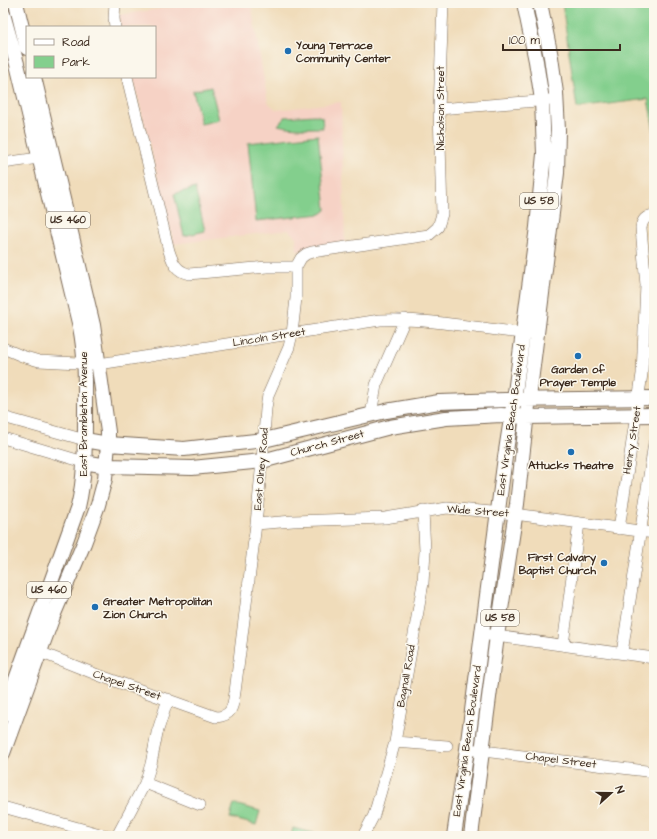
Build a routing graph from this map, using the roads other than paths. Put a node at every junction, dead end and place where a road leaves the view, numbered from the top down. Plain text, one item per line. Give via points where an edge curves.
1 (16, 3) edge
2 (115, 3) edge
3 (443, 3) edge
4 (524, 3) edge
5 (540, 3) edge
6 (3, 14) edge
7 (115, 26) edge
8 (26, 44) edge
9 (34, 78) edge
10 (127, 78) edge
11 (549, 100) junction
12 (439, 109) junction
13 (46, 157) junction
14 (3, 163) edge
15 (654, 215) edge
16 (296, 268) junction
17 (527, 303) junction
18 (541, 305) junction
19 (405, 319) junction
20 (522, 333) junction
21 (292, 334) junction
22 (537, 334) junction
23 (3, 348) edge
24 (649, 350) edge
25 (85, 363) junction
26 (99, 364) junction
27 (639, 398) junction
28 (654, 398) edge
29 (514, 400) junction
30 (529, 400) junction
31 (386, 411) junction
32 (371, 414) junction
33 (636, 415) junction
34 (654, 415) edge
35 (512, 416) junction
36 (526, 416) junction
37 (3, 417) edge
38 (390, 427) junction
39 (3, 438) edge
40 (85, 440) junction
41 (264, 440) junction
42 (654, 442) edge
43 (105, 443) junction
44 (262, 461) junction
45 (653, 461) edge
46 (87, 462) junction
47 (107, 466) junction
48 (424, 511) junction
49 (498, 512) junction
50 (515, 514) junction
51 (579, 523) junction
52 (256, 524) junction
53 (619, 529) junction
54 (639, 532) junction
55 (653, 534) edge
56 (84, 543) junction
57 (482, 634) junction
58 (497, 636) junction
59 (563, 645) junction
60 (34, 650) junction
61 (622, 653) junction
62 (654, 658) edge
63 (168, 699) junction
64 (227, 714) joint
65 (3, 715) edge
66 (395, 742) junction
67 (5, 743) edge
68 (447, 746) dead end
69 (467, 749) junction
70 (483, 751) junction
71 (654, 772) edge
72 (145, 783) junction
73 (200, 805) dead end
74 (3, 807) edge
75 (107, 836) edge
76 (116, 836) edge
77 (363, 836) edge
78 (454, 836) edge
79 (471, 836) edge

1 - 8 main road
2 - 7 street
3 - 12 street, Nicholson Street
4 - 11 main road, East Virginia Beach Boulevard / US 58 via 536,61
5 - 11 main road, East Virginia Beach Boulevard / US 58 via 551,56
6 - 13 main road, East Brambleton Avenue / US 460
9 - 13 main road, East Brambleton Avenue / US 460
10 - 16 street via 169,251 178,269 189,274 267,267
11 - 12 street
11 - 17 main road, East Virginia Beach Boulevard / US 58
11 - 18 main road, East Virginia Beach Boulevard / US 58 via 558,130 557,173
12 - 16 street, Nicholson Street via 442,214 438,227 429,235 312,252 301,258
13 - 14 street
13 - 25 main road, East Brambleton Avenue / US 460
13 - 26 main road, East Brambleton Avenue / US 460 via 90,311
15 - 24 street, Henry Street via 645,218 641,228
16 - 21 street, East Olney Road
17 - 18 main road
17 - 20 main road, East Virginia Beach Boulevard / US 58
18 - 22 main road, East Virginia Beach Boulevard / US 58
19 - 20 street, Lincoln Street
19 - 21 street, Lincoln Street via 380,320
19 - 32 street via 376,385
20 - 22 street, Lincoln Street
20 - 29 main road, East Virginia Beach Boulevard / US 58
21 - 26 street, Lincoln Street
21 - 41 street, East Olney Road via 268,395
22 - 30 main road, East Virginia Beach Boulevard / US 58
23 - 25 street, Lincoln Street via 40,361
24 - 27 street, Henry Street
25 - 26 street, Lincoln Street
25 - 40 main road, East Brambleton Avenue / US 460
25 - 43 main road via 94,387
26 - 43 main road, East Brambleton Avenue / US 460
27 - 28 main road, Church Street
27 - 30 main road, Church Street
27 - 33 street, Henry Street
29 - 30 main road, Church Street
29 - 31 main road, Church Street via 439,402
29 - 35 main road, East Virginia Beach Boulevard / US 58
30 - 36 main road, East Virginia Beach Boulevard / US 58
31 - 32 main road, Church Street
31 - 38 street
32 - 41 main road, Church Street
33 - 34 main road, Church Street
33 - 36 main road, Church Street
33 - 53 street, Henry Street
35 - 36 main road, Church Street
35 - 38 main road, Church Street via 446,418
35 - 49 main road, East Virginia Beach Boulevard / US 58
36 - 50 main road, East Virginia Beach Boulevard / US 58
37 - 40 street, Church Street
38 - 44 main road, Church Street
39 - 46 street, Church Street
40 - 43 main road, Church Street
40 - 46 main road, East Brambleton Avenue / US 460
41 - 43 main road, Church Street via 184,449
41 - 44 street, East Olney Road
42 - 45 street, Henry Street
43 - 47 main road, East Brambleton Avenue / US 460
44 - 47 main road, Church Street via 192,468
44 - 52 street, East Olney Road
45 - 54 street, Henry Street
46 - 47 main road, Church Street
46 - 56 main road via 92,481
46 - 60 main road, East Brambleton Avenue / US 460 via 74,520
47 - 56 main road, East Brambleton Avenue / US 460 via 101,495
48 - 49 street, Wide Street via 447,508
48 - 52 street, Wide Street via 385,518
48 - 66 street, Bagnall Road via 426,551 423,583
49 - 50 street, Wide Street
49 - 57 main road, East Virginia Beach Boulevard / US 58
50 - 51 street, Wide Street
50 - 58 main road, East Virginia Beach Boulevard / US 58
51 - 53 street, Wide Street
51 - 59 street
52 - 64 street, East Olney Road via 232,707
53 - 54 street, Wide Street
54 - 55 street, Wide Street
54 - 61 street, Henry Street
56 - 60 main road, East Brambleton Avenue / US 460 via 53,616
57 - 58 street
57 - 69 main road, East Virginia Beach Boulevard / US 58
58 - 59 street
58 - 70 main road, East Virginia Beach Boulevard / US 58
59 - 61 street
60 - 63 street, Chapel Street
60 - 65 main road, East Brambleton Avenue / US 460
60 - 67 main road, East Brambleton Avenue / US 460
61 - 62 street
63 - 64 street, Chapel Street via 216,717
63 - 72 street via 156,733
66 - 68 street
66 - 77 street, Bagnall Road via 374,815
69 - 70 street, Chapel Street
69 - 78 main road, East Virginia Beach Boulevard / US 58
70 - 71 street, Chapel Street
70 - 79 main road, East Virginia Beach Boulevard / US 58
72 - 73 street
72 - 76 street
74 - 75 street

